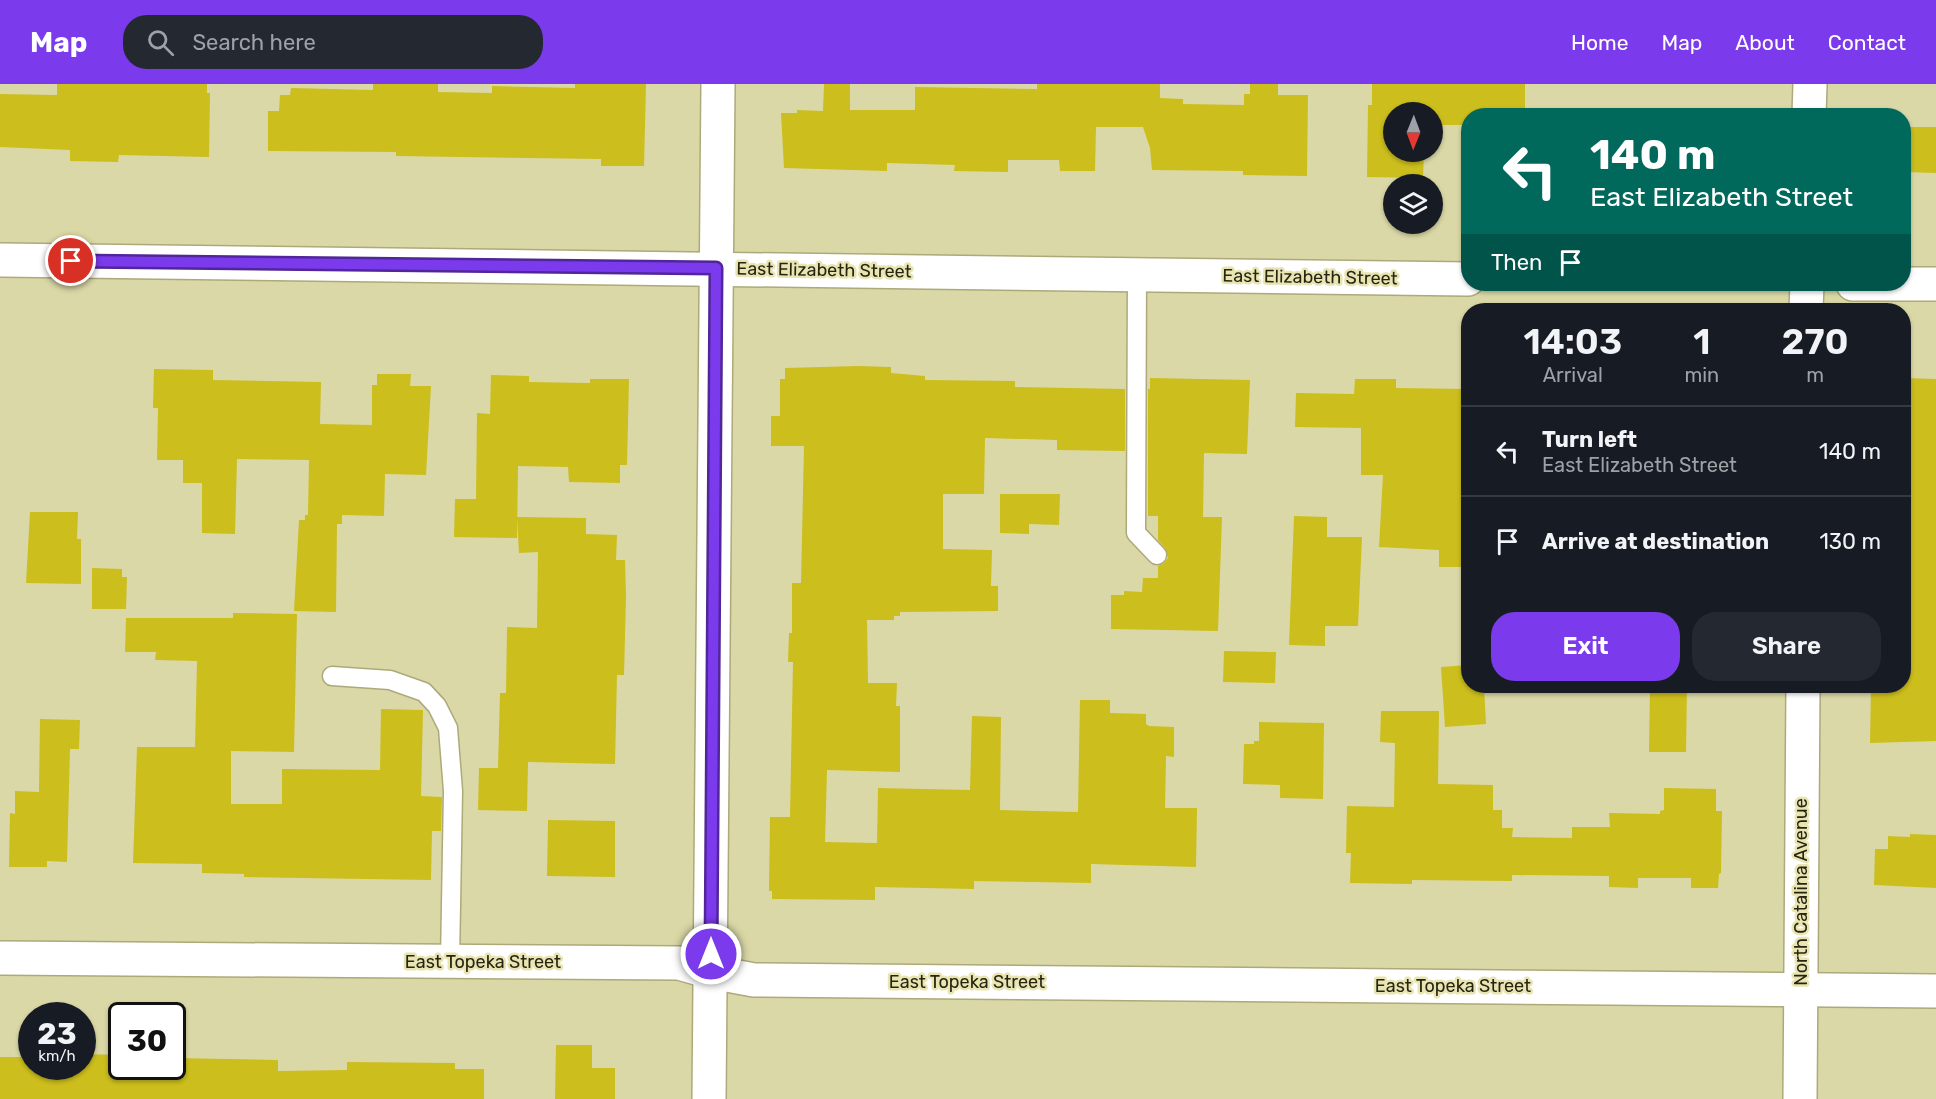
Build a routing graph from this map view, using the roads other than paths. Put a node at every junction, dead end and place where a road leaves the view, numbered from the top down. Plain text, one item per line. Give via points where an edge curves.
1 (718, 84) edge
2 (1810, 84) edge
3 (1809, 108) edge
4 (0, 260) edge
5 (716, 268) junction
6 (1137, 274) junction
7 (1461, 279) edge
8 (1911, 284) edge
9 (1936, 284) edge
10 (1157, 555) dead end
11 (333, 676) dead end
12 (1803, 693) edge
13 (0, 958) edge
14 (450, 962) junction
15 (711, 972) junction
16 (1800, 988) junction
17 (1936, 991) edge
18 (709, 1099) edge
19 (1800, 1099) edge

1 - 5 street
2 - 3 street
4 - 5 street, East Elizabeth Street
5 - 6 street, East Elizabeth Street
5 - 15 street
6 - 7 street, East Elizabeth Street
6 - 10 lane via 1136,533
8 - 9 street
11 - 14 lane via 390,680 424,692 437,706 448,728 453,791
12 - 16 street, North Catalina Avenue
13 - 14 street, East Topeka Street
14 - 15 street, East Topeka Street via 679,963
15 - 16 street, East Topeka Street via 754,980
15 - 18 street
16 - 17 street, East Topeka Street
16 - 19 street, North Catalina Avenue

